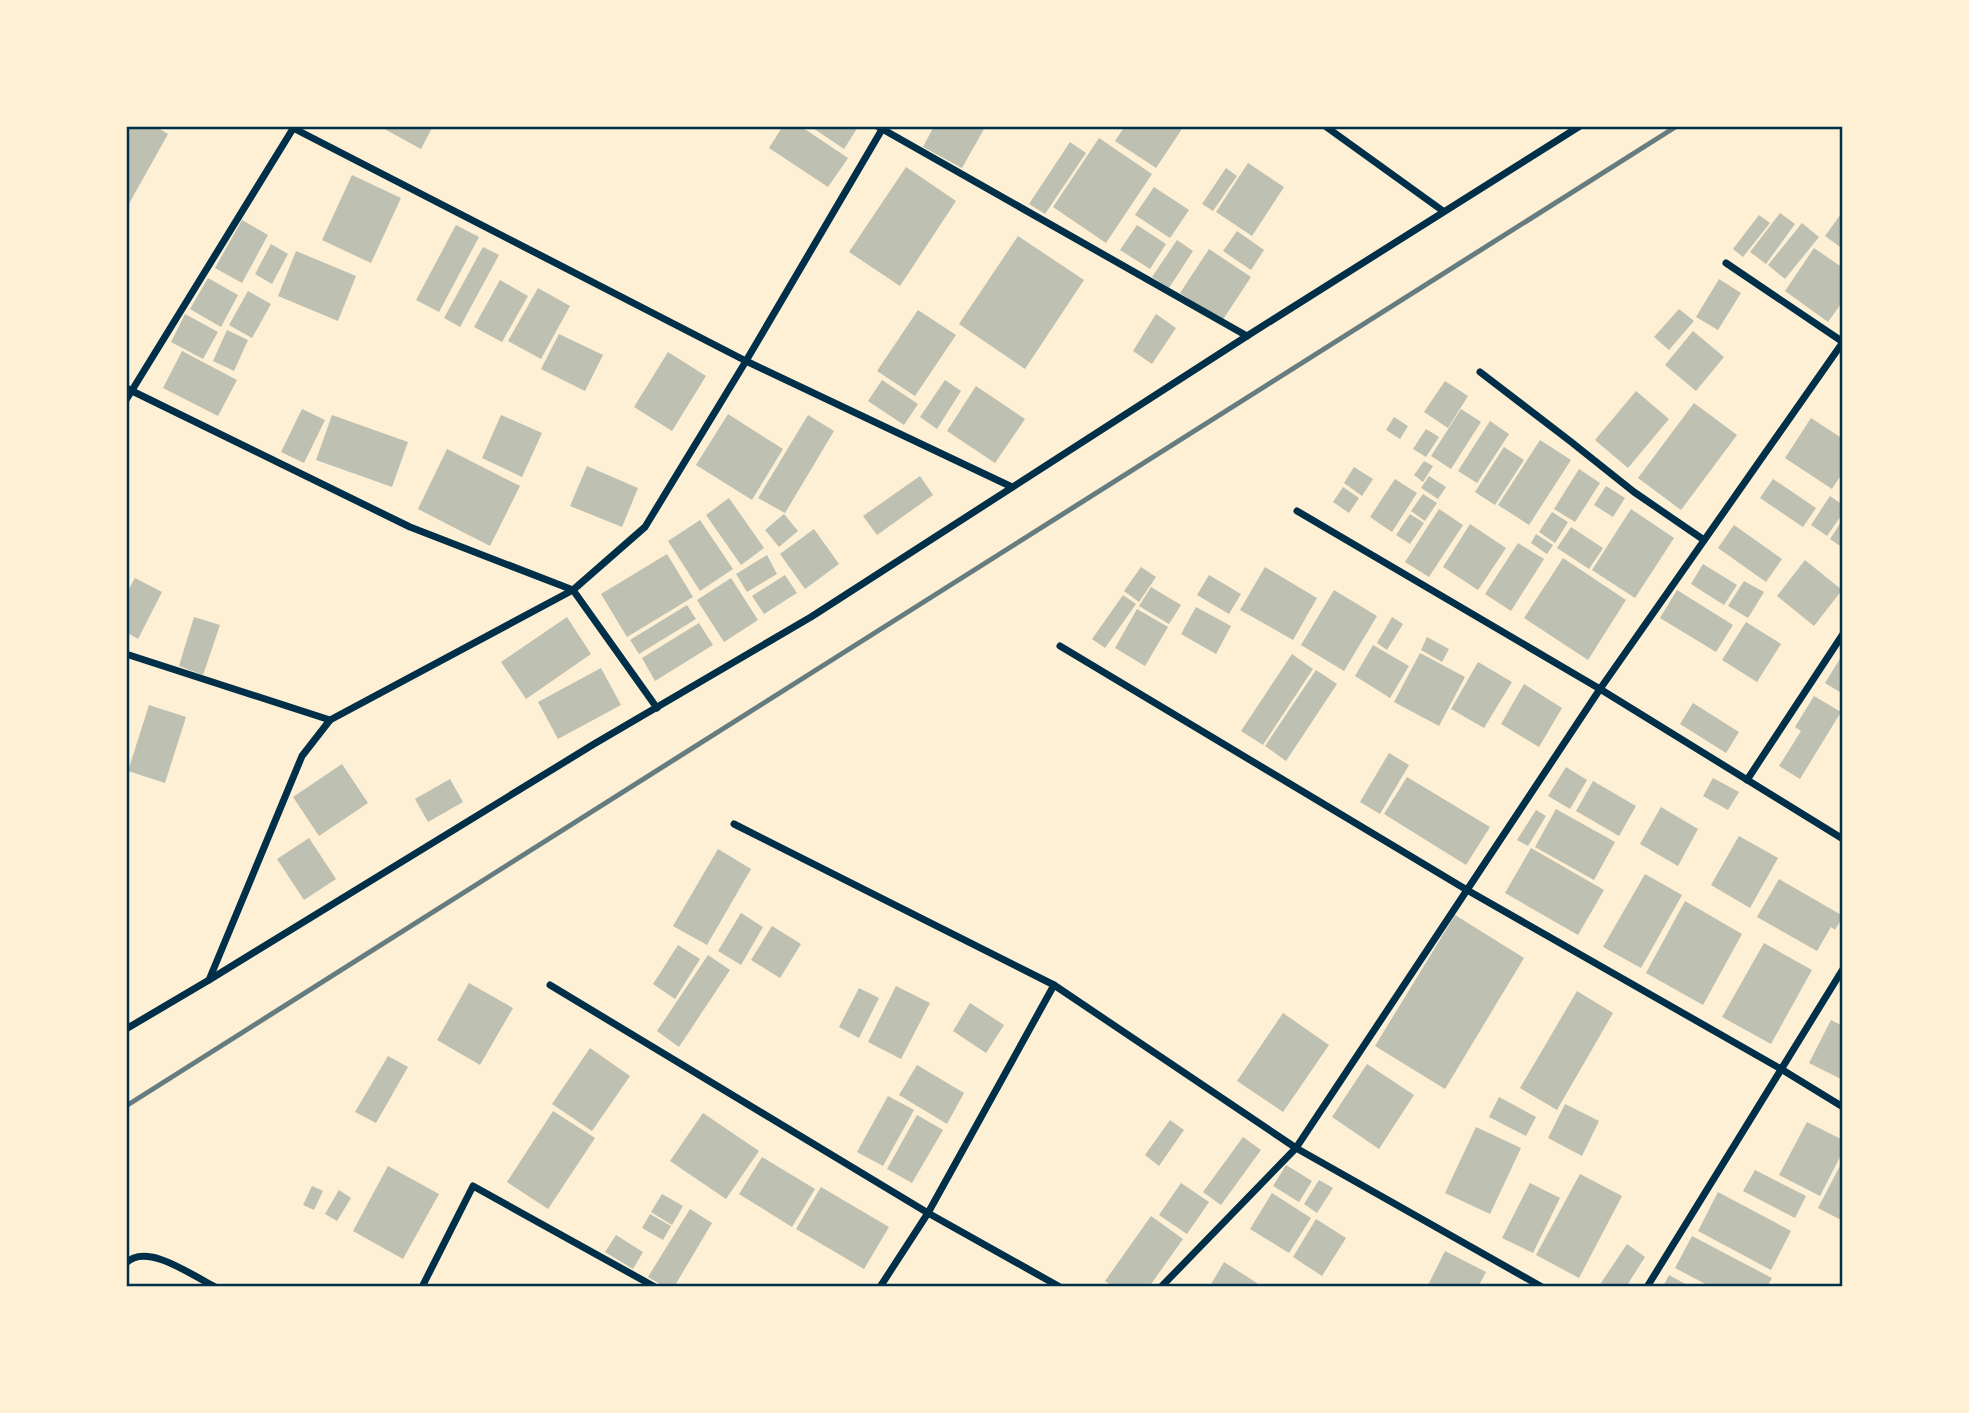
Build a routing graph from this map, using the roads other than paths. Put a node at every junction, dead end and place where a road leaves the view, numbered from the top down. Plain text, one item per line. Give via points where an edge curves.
1 (1325, 126) edge
2 (1580, 126) edge
3 (294, 127) edge
4 (881, 127) edge
5 (1336, 129) edge
6 (1443, 211) junction
7 (1726, 262) dead end
8 (1247, 336) junction
9 (1843, 342) edge
10 (746, 361) junction
11 (1480, 372) dead end
12 (129, 390) edge
13 (126, 400) edge
14 (1012, 487) junction
15 (1297, 511) dead end
16 (1704, 540) junction
17 (573, 590) junction
18 (1843, 634) edge
19 (1060, 646) dead end
20 (126, 654) edge
21 (1600, 689) junction
22 (657, 708) junction
23 (330, 720) junction
24 (1747, 780) junction
25 (734, 824) dead end
26 (1843, 839) edge
27 (1467, 890) junction
28 (1843, 970) edge
29 (209, 980) junction
30 (550, 985) dead end
31 (1054, 985) junction
32 (126, 1029) edge
33 (1782, 1069) junction
34 (1843, 1107) edge
35 (1296, 1148) junction
36 (928, 1213) junction
37 (126, 1263) edge
38 (215, 1287) edge
39 (422, 1287) edge
40 (655, 1287) edge
41 (880, 1287) edge
42 (1060, 1287) edge
43 (1161, 1287) edge
44 (1542, 1287) edge
45 (1647, 1287) edge

1 - 5 street
2 - 6 street
3 - 10 street
3 - 12 street
4 - 8 street
4 - 10 street
5 - 6 street
6 - 8 street
7 - 9 street
8 - 14 street
9 - 16 street
10 - 14 street
10 - 17 street via 645,527
11 - 16 street via 1634,492
12 - 13 street
12 - 17 street via 410,527
14 - 22 street via 811,618
15 - 21 street
16 - 21 street
17 - 22 street
17 - 23 street
18 - 24 street
19 - 27 street
20 - 23 street
21 - 24 street
21 - 27 street
22 - 29 street
23 - 29 street via 302,756
24 - 26 street
25 - 31 street
27 - 33 street
27 - 35 street
28 - 33 street
29 - 32 street
30 - 36 street
31 - 35 street
31 - 36 street
33 - 34 street
33 - 45 street
35 - 43 street
35 - 44 street
36 - 41 street
36 - 42 street
37 - 38 street via 145,1255 165,1260
39 - 40 street via 473,1186

